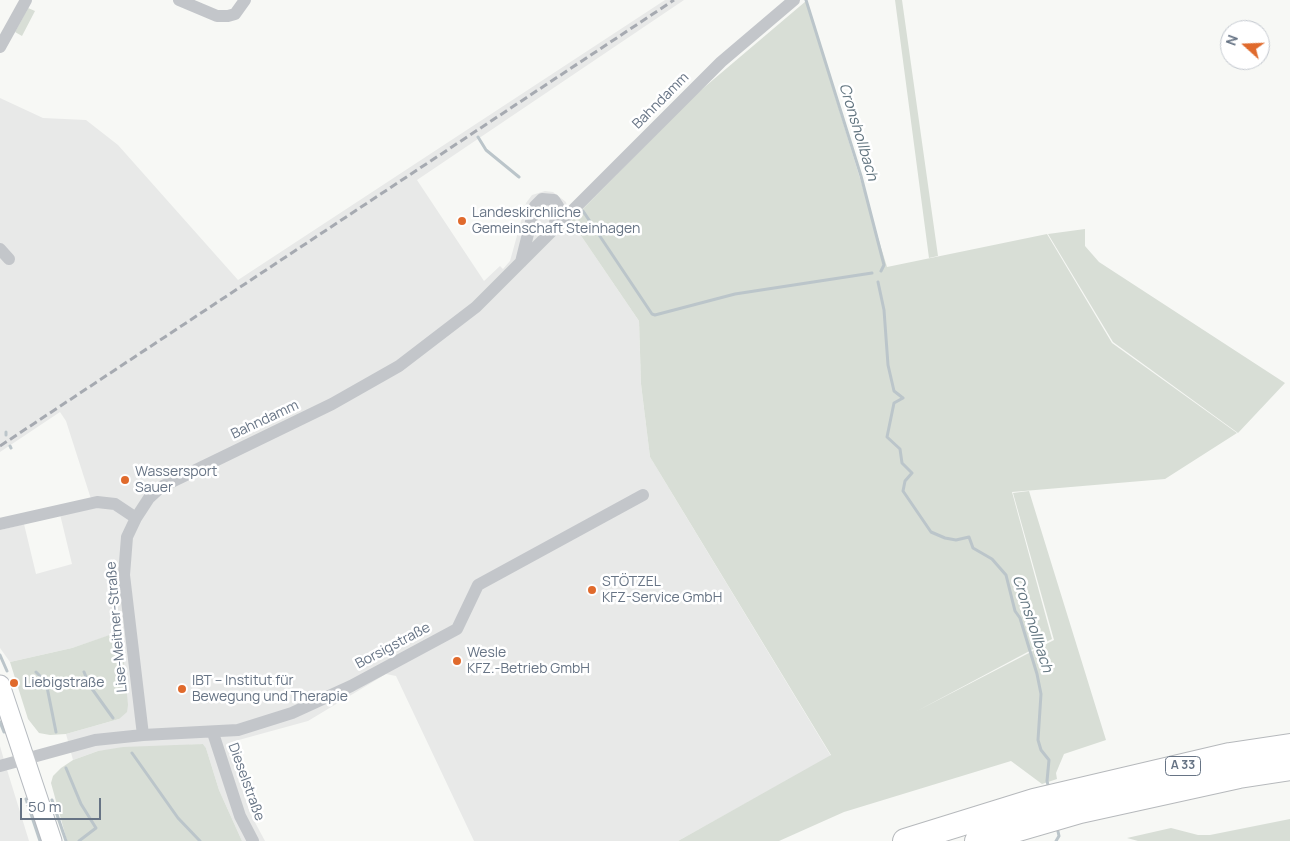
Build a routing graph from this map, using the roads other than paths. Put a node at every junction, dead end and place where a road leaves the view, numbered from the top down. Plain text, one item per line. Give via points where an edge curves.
1 (26, 0) edge
2 (179, 0) edge
3 (245, 0) edge
4 (794, 0) edge
5 (0, 47) edge
6 (554, 229) junction
7 (521, 262) junction
8 (643, 495) dead end
9 (136, 518) junction
10 (0, 524) edge
11 (0, 685) edge
12 (212, 733) junction
13 (143, 735) junction
14 (1290, 746) edge
15 (26, 758) junction
16 (0, 766) edge
17 (1290, 768) edge
18 (1078, 801) junction
19 (1037, 812) junction
20 (52, 841) edge
21 (253, 841) edge
22 (905, 841) edge
23 (977, 841) edge

1 - 5 street
2 - 3 street via 217,16 228,16 235,14
4 - 6 street, Bahndamm via 721,62
6 - 7 street, Bahndamm
6 - 7 street via 558,206 554,200 542,199 535,206
7 - 9 street, Bahndamm via 476,307 399,366 332,404 161,487
8 - 12 street, Borsigstraße via 478,584 457,629 351,686 292,713 238,730
9 - 10 street via 115,504 97,502
9 - 13 street, Lise-Meitner-Straße via 127,536 124,575
11 - 15 main road
12 - 13 street, Borsigstraße
12 - 21 street, Dieselstraße via 240,816
13 - 15 street, Borsigstraße via 95,740
14 - 18 highway, A 33 via 1230,755
15 - 16 street
15 - 20 main road
17 - 18 highway, A 33
18 - 19 highway, A 33
19 - 22 highway, A 33
19 - 23 highway, A 33

